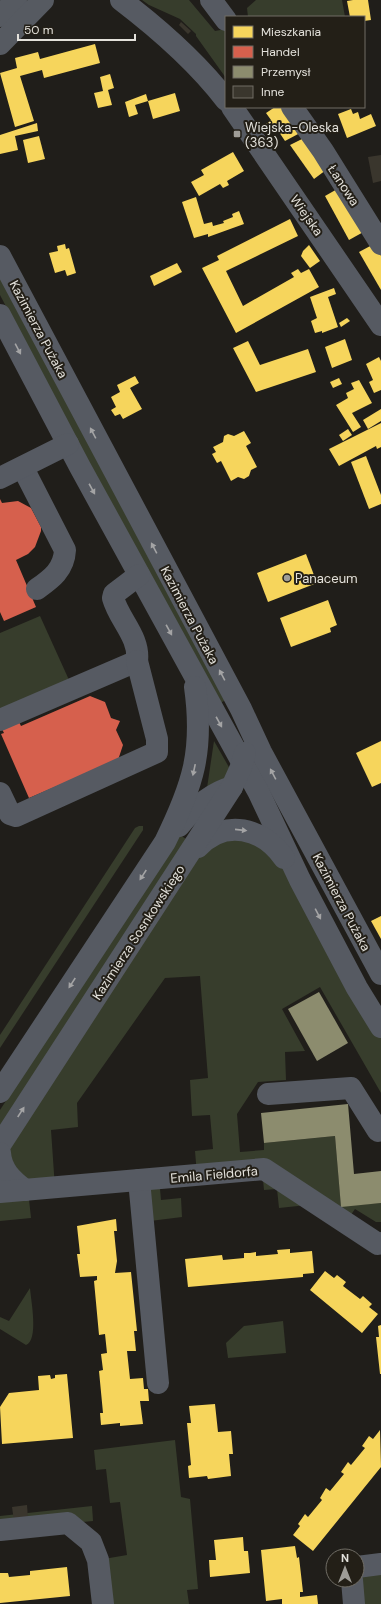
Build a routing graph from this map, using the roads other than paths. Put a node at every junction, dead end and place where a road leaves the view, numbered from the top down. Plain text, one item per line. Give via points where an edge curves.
1 (16, 0) edge
2 (43, 0) edge
3 (212, 0) edge
4 (124, 1) edge
5 (0, 16) edge
6 (225, 19) edge
7 (0, 44) edge
8 (225, 99) edge
9 (233, 108) edge
10 (293, 108) edge
11 (372, 213) edge
12 (381, 244) edge
13 (0, 256) edge
14 (0, 315) edge
15 (381, 325) edge
16 (68, 444) junction
17 (23, 468) junction
18 (0, 478) edge
19 (139, 575) junction
20 (37, 589) dead end
21 (137, 661) junction
22 (194, 676) junction
23 (241, 709) junction
24 (0, 720) edge
25 (242, 763) junction
26 (232, 787) junction
27 (256, 788) junction
28 (0, 793) edge
29 (298, 820) junction
30 (165, 842) junction
31 (185, 861) junction
32 (300, 880) junction
33 (381, 974) edge
34 (381, 1027) edge
35 (0, 1092) edge
36 (268, 1094) dead end
37 (381, 1130) edge
38 (0, 1145) edge
39 (0, 1153) edge
40 (138, 1180) junction
41 (25, 1190) junction
42 (0, 1192) edge
43 (381, 1243) edge
44 (158, 1383) dead end
45 (0, 1530) edge
46 (381, 1564) edge
47 (365, 1566) edge
48 (353, 1588) edge
49 (103, 1604) edge
50 (354, 1604) edge

1 - 5 main road
2 - 7 main road
3 - 6 street
4 - 8 street via 174,44
9 - 15 street, Wiejska
10 - 11 street, Łanowa
11 - 12 street, Łanowa
23 -> 13 street, Kazimierza Pużaka
14 -> 16 street, Kazimierza Pużaka
16 - 17 street
16 -> 19 street, Kazimierza Pużaka
17 - 18 street
17 - 20 street via 65,550 59,571
19 - 21 street via 114,594 113,598 135,642
19 -> 22 street, Kazimierza Pużaka
21 - 24 street
21 - 28 street via 157,739 157,752 16,816 10,814
22 -> 25 street, Kazimierza Pużaka
22 -> 30 street, Kazimierza Sosnkowskiego via 199,721 196,760 185,800
23 - 25 street, Kazimierza Sosnkowskiego via 246,739
29 -> 23 street, Kazimierza Pużaka
25 - 26 street, Kazimierza Sosnkowskiego
25 - 27 street, Kazimierza Pużaka
26 - 27 street
26 - 30 street via 223,789 203,802
26 - 31 street, Kazimierza Sosnkowskiego
27 - 29 street via 266,790 277,797
27 - 32 street, Kazimierza Pużaka
29 - 33 street, Kazimierza Pużaka
30 -> 35 street, Kazimierza Sosnkowskiego
31 -> 32 street via 214,833 223,830 248,831 272,843
38 -> 31 street, Kazimierza Sosnkowskiego
32 -> 34 street, Kazimierza Pużaka via 357,988
36 - 37 street via 352,1088 378,1131
39 - 41 street via 7,1174
40 - 41 street, Emila Fieldorfa
40 - 43 street, Emila Fieldorfa via 264,1169 378,1244
40 - 44 street
41 - 42 street, Emila Fieldorfa
45 - 49 street via 68,1523 91,1542 98,1560
46 - 47 street
48 - 50 street

